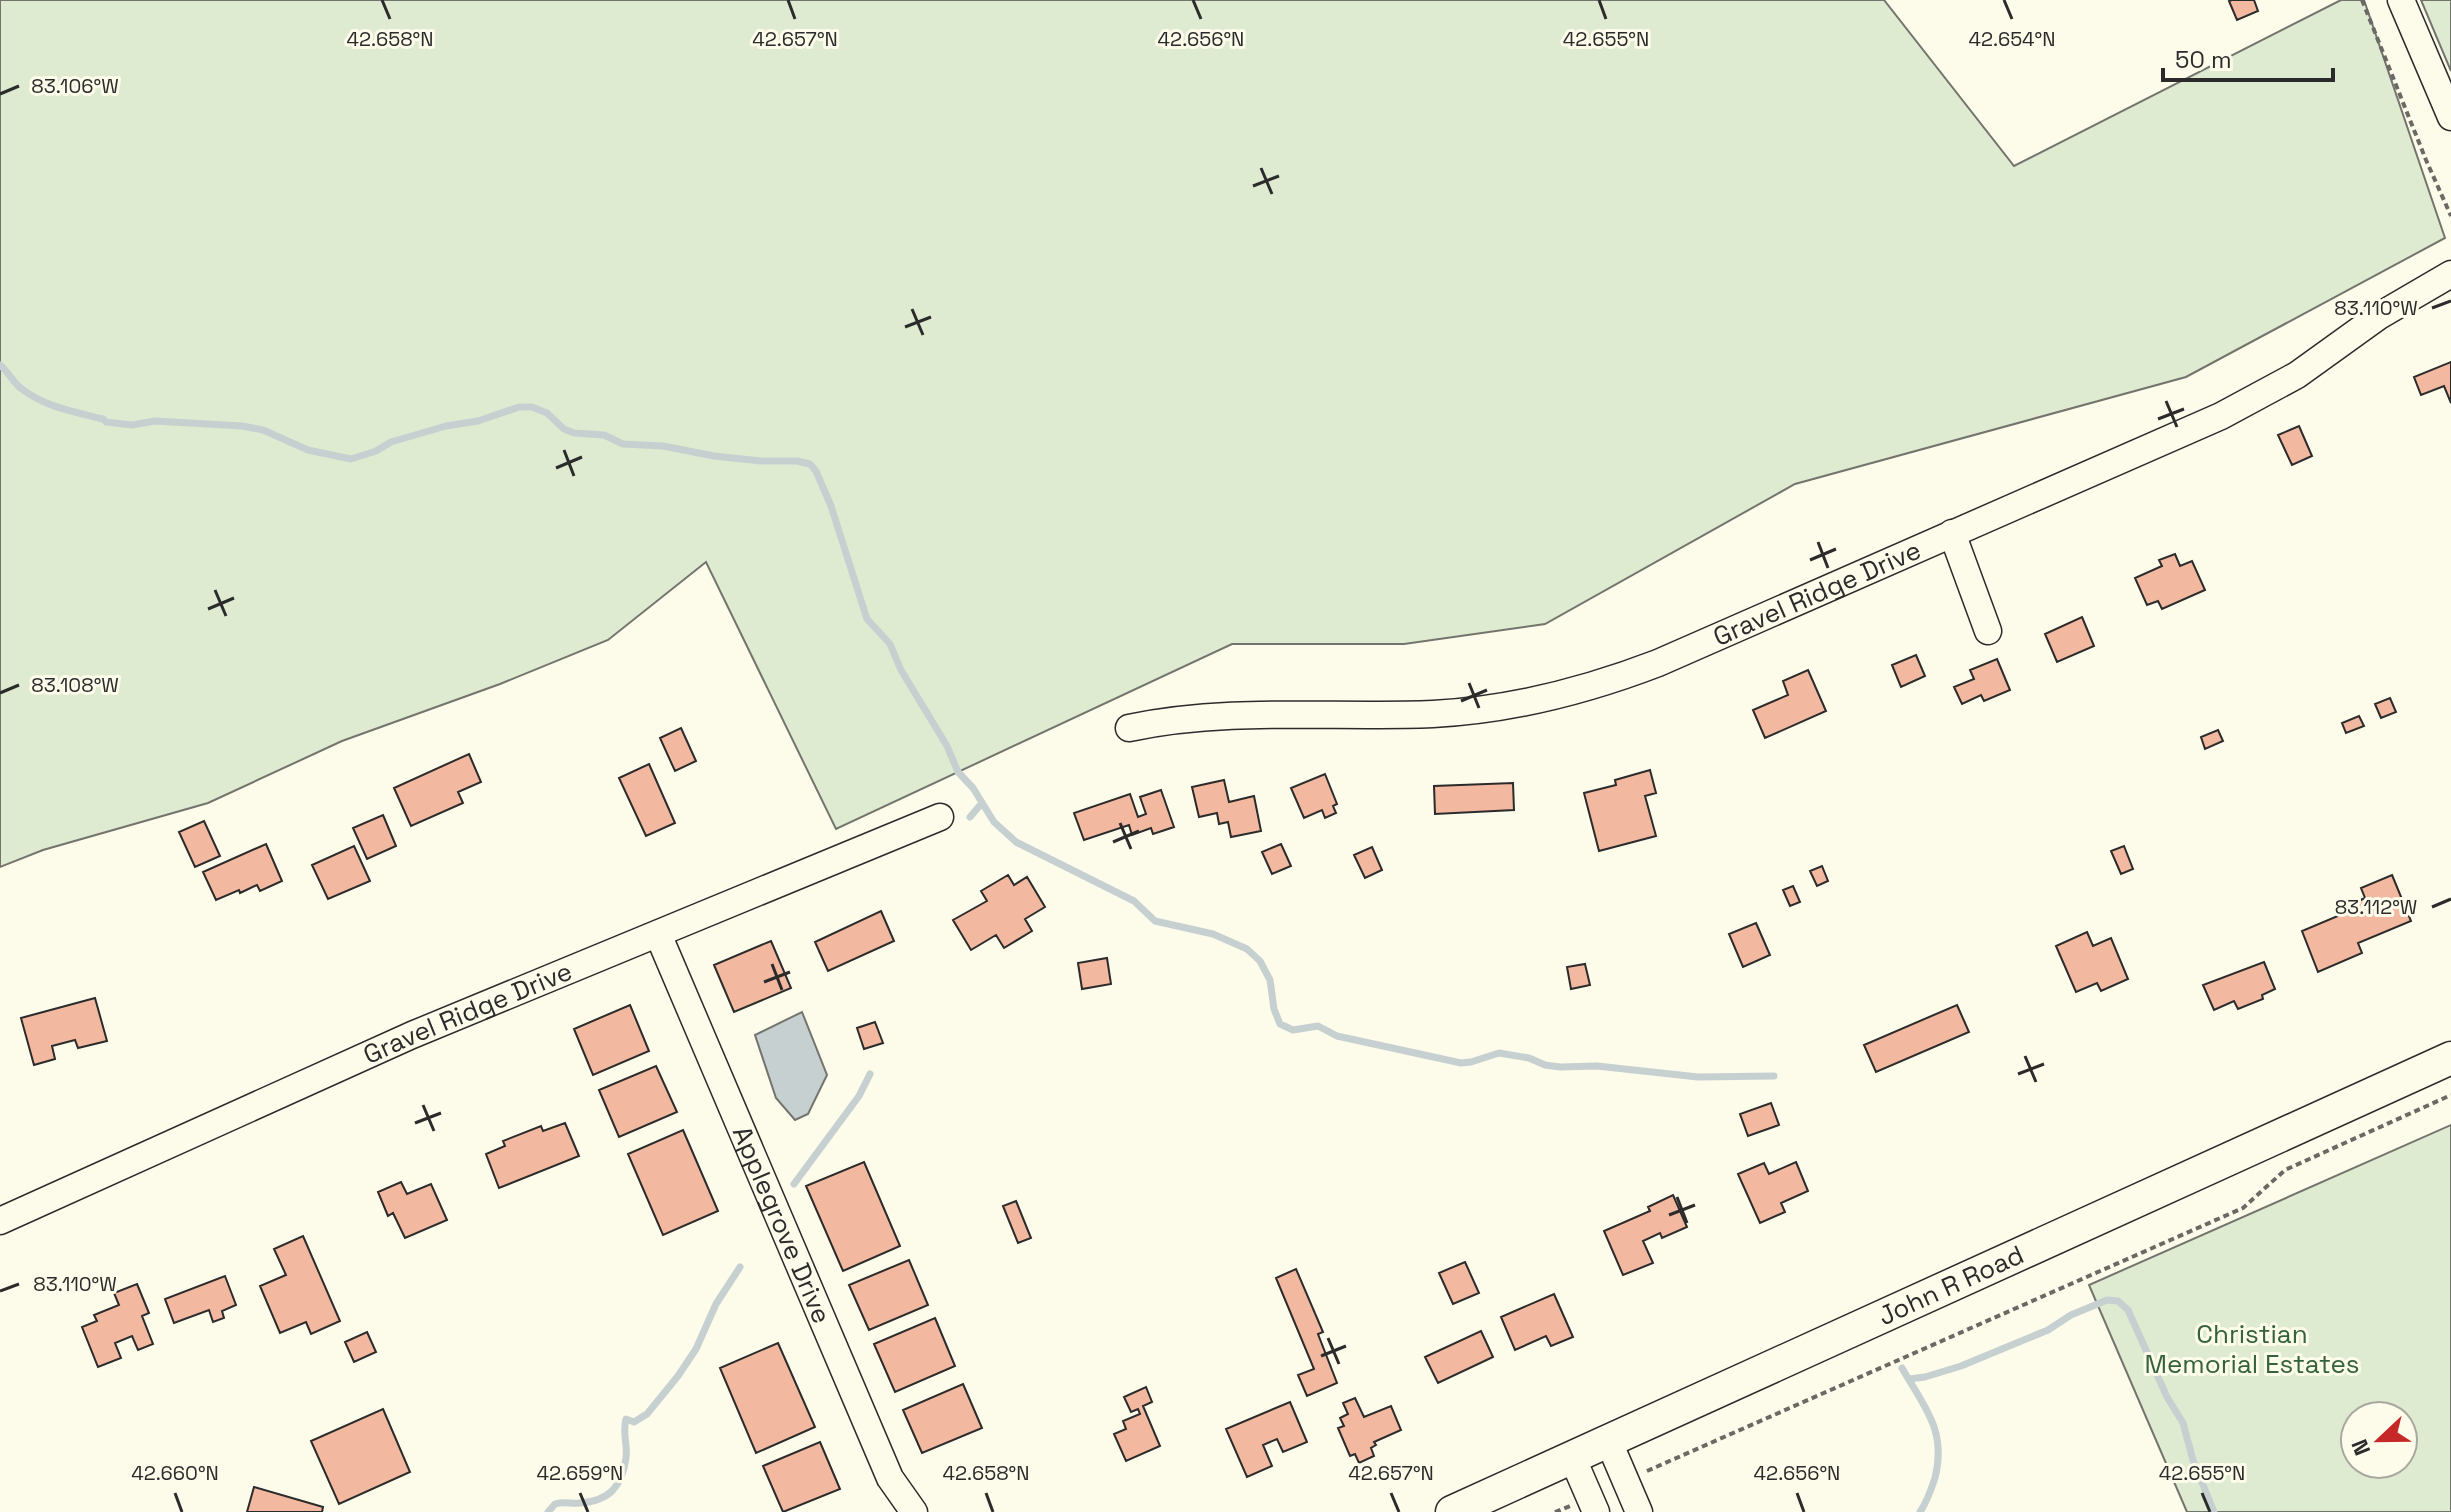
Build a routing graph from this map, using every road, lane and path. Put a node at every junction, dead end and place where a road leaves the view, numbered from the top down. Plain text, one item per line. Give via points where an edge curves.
1 (2362, 0) edge
2 (2401, 0) edge
3 (2451, 117) edge
4 (2451, 216) edge
5 (2451, 274) edge
6 (1952, 533) junction
7 (1988, 631) dead end
8 (1129, 728) dead end
9 (940, 817) dead end
10 (658, 934) junction
11 (2451, 1058) edge
12 (2451, 1095) edge
13 (0, 1221) edge
14 (1609, 1442) junction
15 (1573, 1459) junction
16 (1625, 1480) junction
17 (1593, 1505) edge
18 (914, 1512) edge
19 (1452, 1512) edge
20 (1555, 1512) edge
21 (1639, 1512) edge

1 - 4 path
2 - 3 street
5 - 6 street, Gravel Ridge Drive via 2379,316 2297,375 2221,416
6 - 7 street
6 - 8 street, Gravel Ridge Drive via 1658,663 1569,693 1434,714 1201,716
9 - 10 street, Gravel Ridge Drive
10 - 13 street, Gravel Ridge Drive via 412,1035
10 - 18 street, Applegrove Drive via 884,1465
11 - 14 main road, John R Road
12 - 16 path via 2285,1170 2243,1208
14 - 15 main road, John R Road
14 - 16 street
15 - 17 street
15 - 19 main road, John R Road
16 - 21 street
17 - 20 path

